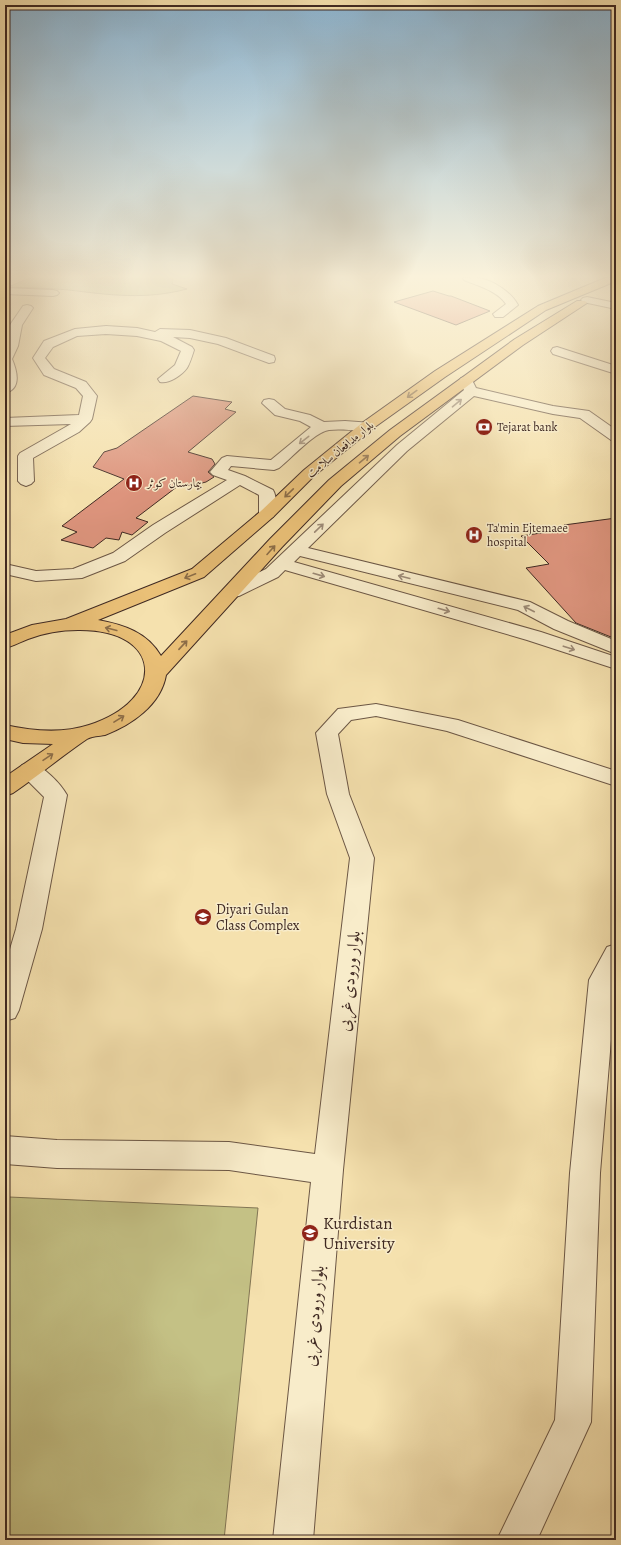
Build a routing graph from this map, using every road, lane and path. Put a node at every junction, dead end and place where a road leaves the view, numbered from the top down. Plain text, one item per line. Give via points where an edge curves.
1 (10, 350) edge
2 (44, 350) edge
3 (188, 350) edge
4 (247, 350) edge
5 (477, 350) edge
6 (510, 350) edge
7 (557, 351) dead end
8 (269, 358) dead end
9 (616, 370) edge
10 (165, 379) dead end
11 (468, 386) junction
12 (5, 389) edge
13 (269, 403) dead end
14 (85, 418) junction
15 (5, 422) edge
16 (367, 426) junction
17 (322, 427) junction
18 (616, 437) edge
19 (240, 479) junction
20 (26, 481) dead end
21 (267, 514) junction
22 (296, 550) junction
23 (282, 564) junction
24 (5, 569) edge
25 (232, 592) junction
26 (71, 624) junction
27 (5, 642) edge
28 (616, 648) edge
29 (616, 663) edge
30 (156, 674) junction
31 (5, 732) edge
32 (83, 734) junction
33 (30, 770) junction
34 (616, 779) edge
35 (5, 788) edge
36 (616, 954) edge
37 (5, 1010) edge
38 (5, 1150) edge
39 (328, 1170) junction
40 (293, 1540) edge
41 (518, 1540) edge

1 - 12 street via 6,359 11,374 9,386
2 - 14 street via 39,358 49,372 80,385 90,396
3 - 10 street via 181,367
4 - 8 street
5 -> 16 main road, بلوار مدافعان سلامت
6 - 11 main road, بلوار مدافعان سلامت
7 - 9 street
11 - 18 street via 553,410 584,414
22 -> 11 street
25 -> 11 main road, بلوار مدافعان سلامت via 335,483 395,433
13 - 17 street via 280,412 305,418
14 - 15 street
14 - 20 street via 74,429 25,456
16 - 17 street
16 -> 21 main road, بلوار مدافعان سلامت via 309,473
17 -> 19 street via 274,465 227,461 218,472
19 - 21 street via 267,492
19 - 24 street via 119,557 76,574 36,576
21 -> 26 main road, بلوار مدافعان سلامت via 198,573
22 - 23 street
28 -> 22 street via 524,606
23 - 25 street via 272,573
23 -> 29 street via 534,636
30 -> 25 main road, بلوار مدافعان سلامت
26 - 27 main road via 43,628
30 -> 26 main road via 153,657 141,642 122,632 98,626
32 -> 30 main road via 112,724 135,709 150,692
31 - 32 main road via 20,737 51,739
33 -> 32 main road
33 - 35 main road
33 - 37 street via 56,795 28,929
34 - 39 street, بلوار ورودی غربی via 451,725 376,710 345,714 327,733 338,794 362,858
36 - 41 street via 602,980 585,1173 573,1422
38 - 39 street via 57,1154 229,1156
39 - 40 street, بلوار ورودی غربی

